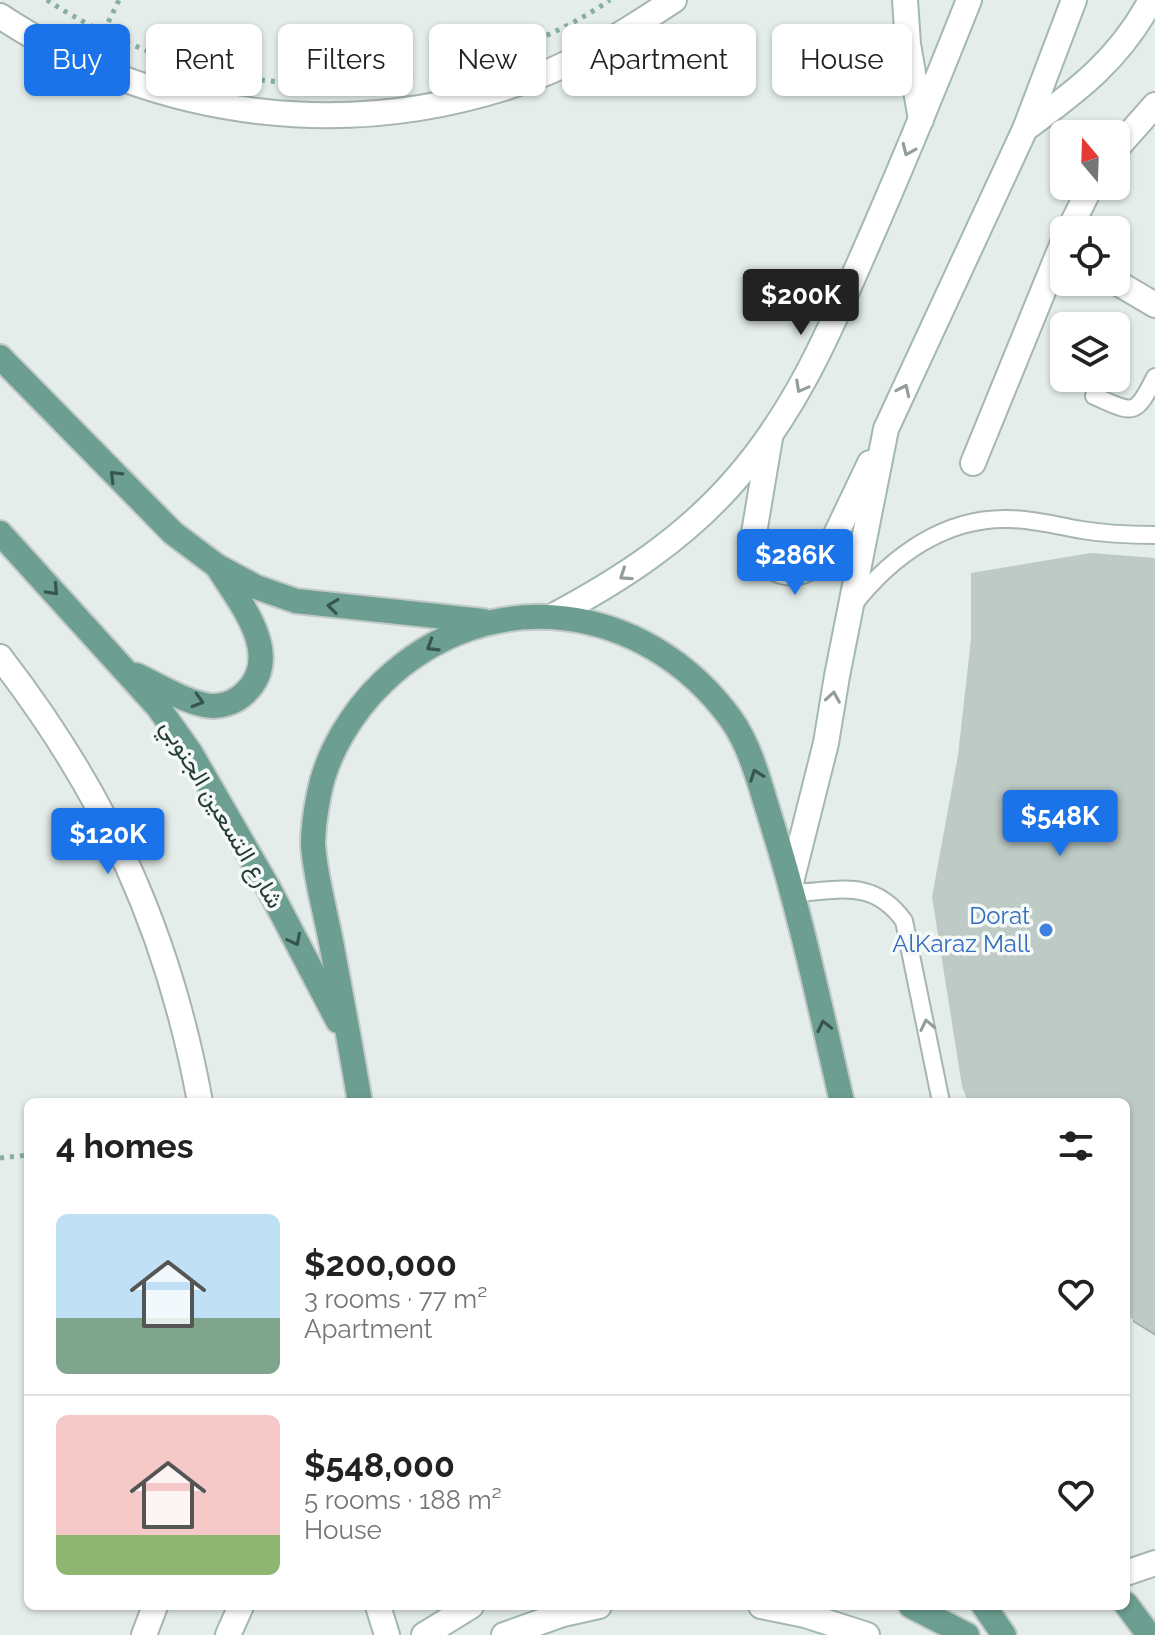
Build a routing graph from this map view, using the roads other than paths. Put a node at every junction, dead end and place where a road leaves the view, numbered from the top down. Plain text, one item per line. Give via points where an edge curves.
1 (674, 0) edge
2 (905, 0) edge
3 (969, 0) edge
4 (1074, 0) edge
5 (1151, 0) edge
6 (0, 16) edge
7 (1155, 105) edge
8 (921, 120) junction
9 (1025, 129) junction
10 (1130, 133) edge
11 (1050, 276) edge
12 (1130, 290) edge
13 (1155, 305) edge
14 (0, 357) edge
15 (1155, 377) edge
16 (1094, 396) dead end
17 (886, 429) junction
18 (771, 436) junction
19 (973, 463) dead end
20 (0, 533) edge
21 (1155, 535) edge
22 (217, 566) junction
23 (851, 608) junction
24 (551, 617) junction
25 (494, 621) junction
26 (0, 657) edge
27 (127, 671) junction
28 (792, 888) junction
29 (350, 1043) junction
30 (199, 1098) edge
31 (359, 1098) edge
32 (841, 1098) edge
33 (940, 1098) edge
34 (1155, 1563) edge
35 (1130, 1572) edge
36 (1130, 1609) edge
37 (153, 1610) edge
38 (239, 1610) edge
39 (379, 1610) edge
40 (465, 1610) edge
41 (581, 1610) edge
42 (781, 1610) edge
43 (919, 1610) edge
44 (987, 1610) edge
45 (144, 1635) edge
46 (228, 1635) edge
47 (387, 1635) edge
48 (424, 1635) edge
49 (504, 1635) edge
50 (867, 1635) edge
51 (967, 1635) edge
52 (1004, 1635) edge
53 (1149, 1635) edge

1 - 6 street via 615,39 537,77 455,102 369,115 273,115 189,100 116,77 37,41
2 - 8 street
3 - 8 street
4 - 9 street
5 - 9 street via 1096,74
7 - 10 street
8 -> 18 street via 821,351
17 -> 9 street
11 - 19 street
12 - 13 street
22 -> 14 main road via 173,533
15 - 16 lane via 1135,408 1124,409
17 - 18 street via 828,551 806,571 791,573 765,561 754,533
17 - 23 street
18 -> 24 street via 735,481 672,540 602,590
20 -> 27 main road, شارع التسعين الجنوبي
21 - 23 lane via 1011,519 975,522 915,545 891,563
25 -> 22 main road via 296,601
27 -> 22 main road via 206,705 241,698 254,685 262,650
28 -> 23 street
24 - 25 main road
28 -> 24 main road via 756,771 732,722 698,680 655,647 604,625
25 -> 29 main road via 445,638 401,665 373,691 336,744 319,792 313,843
26 - 30 street via 88,784 130,866 164,952
27 -> 29 main road, شارع التسعين الجنوبي via 190,752
32 -> 28 main road
33 -> 28 lane via 904,921 875,893
29 - 31 main road
34 - 35 street
36 - 53 main road
37 - 45 street
38 - 46 street
39 - 47 street
40 - 48 street
41 - 49 street
42 - 50 street
43 - 51 main road
44 - 52 main road

